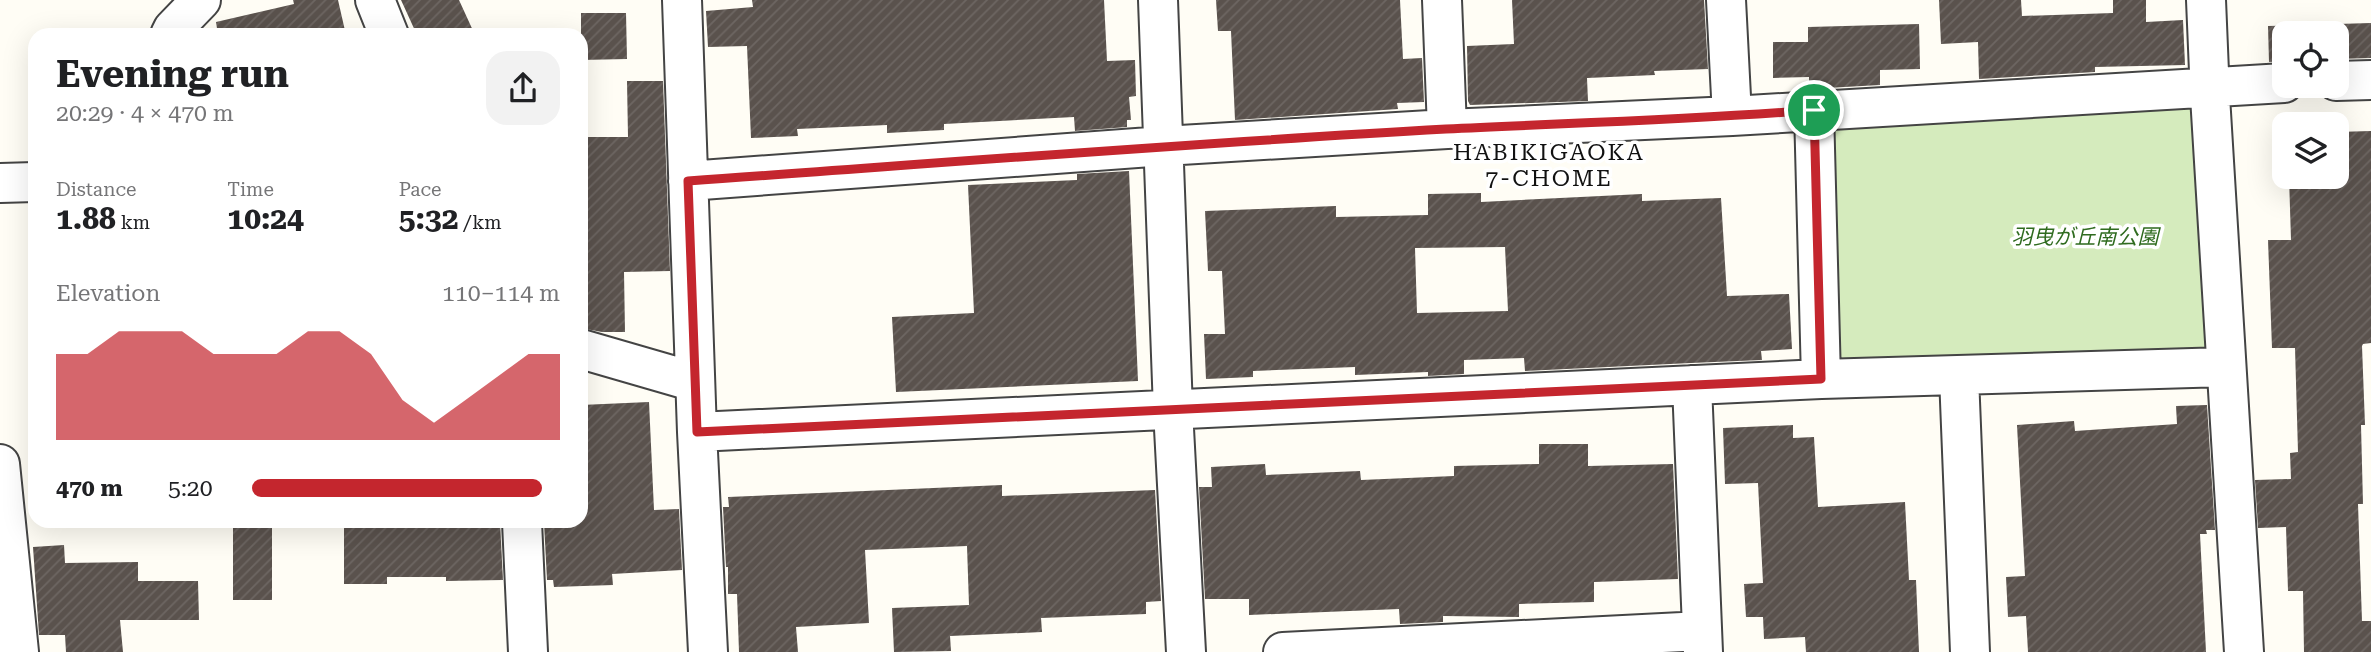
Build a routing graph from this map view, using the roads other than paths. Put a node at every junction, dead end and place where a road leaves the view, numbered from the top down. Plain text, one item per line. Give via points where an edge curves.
1 (201, 0) edge
2 (375, 0) edge
3 (682, 0) edge
4 (1158, 0) edge
5 (1442, 0) edge
6 (1726, 0) edge
7 (2206, 0) edge
8 (174, 28) edge
9 (385, 28) edge
10 (2371, 80) edge
11 (2349, 81) edge
12 (2272, 83) edge
13 (2209, 86) junction
14 (1814, 110) junction
15 (1732, 116) junction
16 (1447, 129) junction
17 (1164, 146) junction
18 (688, 181) junction
19 (28, 182) edge
20 (0, 183) edge
21 (588, 351) edge
22 (2226, 367) junction
23 (1959, 376) junction
24 (1821, 379) junction
25 (695, 382) junction
26 (1692, 385) junction
27 (1173, 410) junction
28 (697, 432) junction
29 (0, 464) edge
30 (0, 482) edge
31 (28, 485) edge
32 (522, 528) edge
33 (1702, 641) edge
34 (19, 652) edge
35 (528, 652) edge
36 (708, 652) edge
37 (1186, 652) edge
38 (1283, 652) edge
39 (1970, 652) edge
40 (2245, 652) edge

1 - 8 street
2 - 9 street
3 - 18 street
4 - 17 street
5 - 16 street
6 - 15 street
7 - 13 street
10 - 11 street
12 - 13 street
13 - 14 street
13 - 22 street
14 - 15 street
14 - 24 street
15 - 16 street
16 - 17 street
17 - 18 street
17 - 27 street
18 - 25 street
19 - 20 street
21 - 25 street
22 - 23 street
22 - 40 street
23 - 24 street
23 - 39 street
24 - 26 street
25 - 28 street
26 - 27 street
26 - 33 street
27 - 28 street
27 - 37 street
28 - 36 street
29 - 30 street
30 - 31 street
30 - 34 street
32 - 35 street
33 - 38 street

